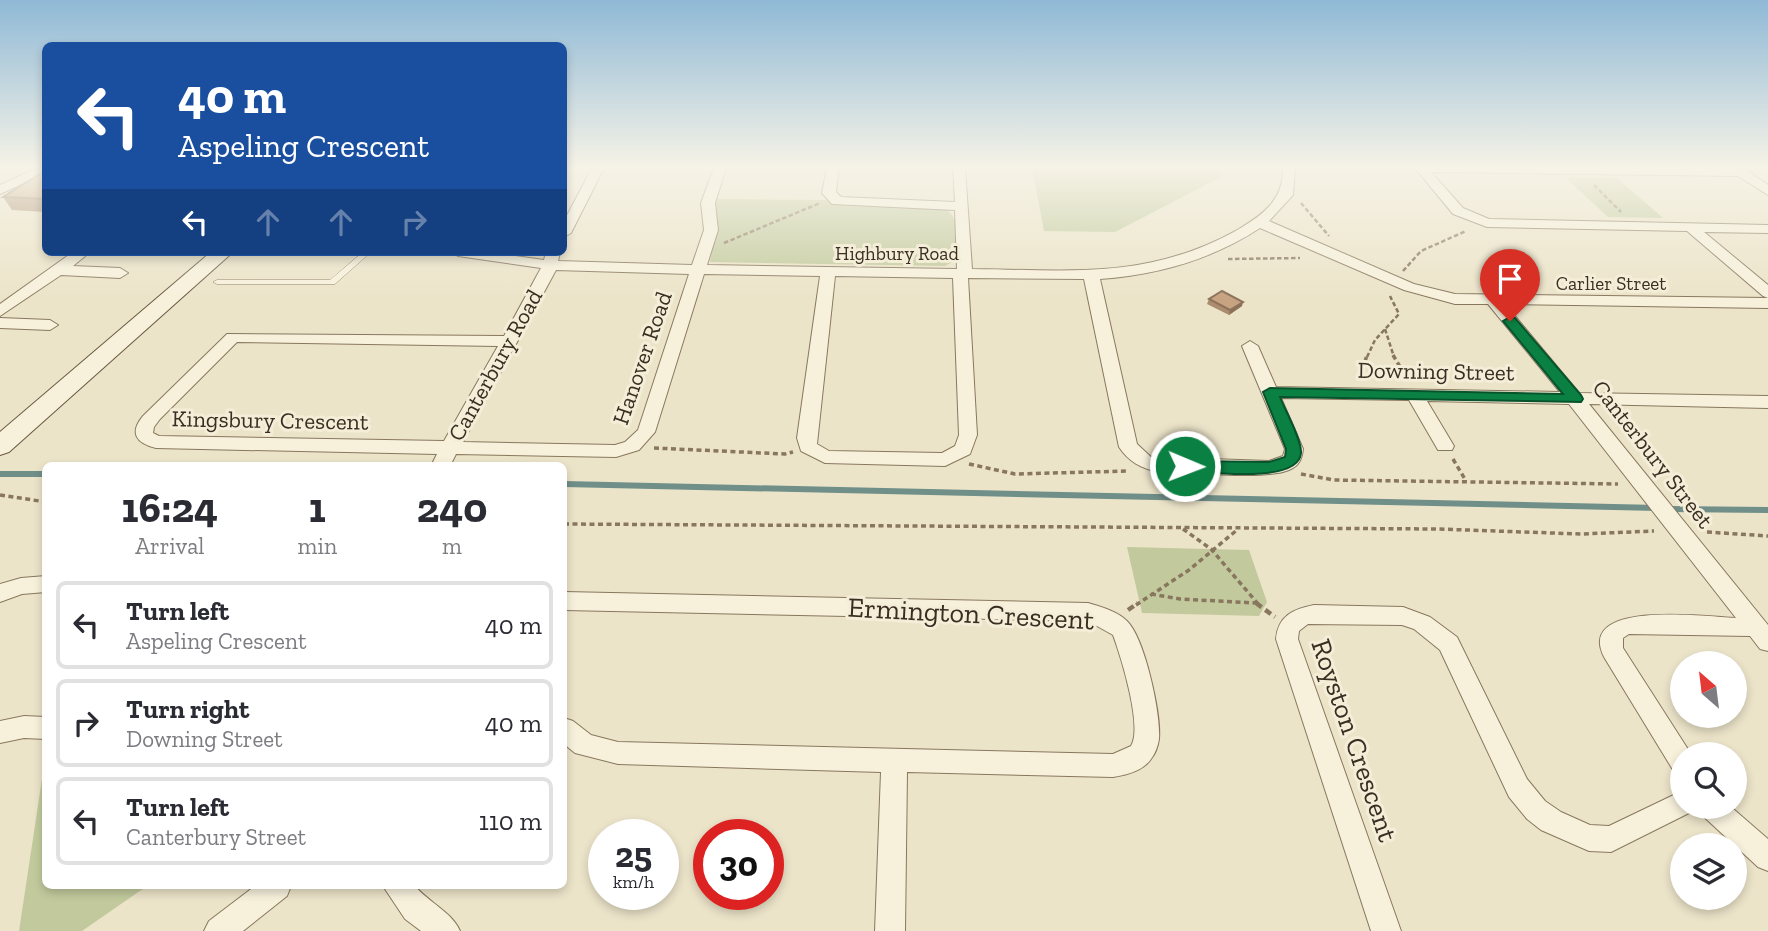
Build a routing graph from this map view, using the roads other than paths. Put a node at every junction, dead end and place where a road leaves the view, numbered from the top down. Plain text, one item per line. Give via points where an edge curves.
1 (575, 211) edge
2 (709, 211) edge
3 (961, 211) edge
4 (1271, 211) edge
5 (1459, 211) edge
6 (1259, 222) junction
7 (567, 227) edge
8 (1690, 227) junction
9 (1768, 229) edge
10 (77, 256) edge
11 (218, 256) edge
12 (362, 256) edge
13 (520, 256) edge
14 (551, 258) edge
15 (699, 269) junction
16 (57, 270) junction
17 (828, 272) junction
18 (963, 273) junction
19 (120, 274) dead end
20 (1091, 275) junction
21 (217, 282) dead end
22 (1768, 293) edge
23 (1494, 301) junction
24 (1768, 303) edge
25 (0, 311) edge
26 (246, 322) dead end
27 (0, 323) edge
28 (50, 325) dead end
29 (233, 337) junction
30 (508, 341) junction
31 (1250, 346) dead end
32 (1270, 392) junction
33 (1415, 396) junction
34 (1575, 399) junction
35 (1768, 402) edge
36 (0, 446) edge
37 (1446, 446) road end
38 (443, 459) edge
39 (42, 584) edge
40 (0, 593) edge
41 (567, 601) edge
42 (1762, 635) edge
43 (42, 728) edge
44 (567, 731) edge
45 (0, 732) edge
46 (1670, 743) edge
47 (894, 760) junction
48 (1670, 809) edge
49 (1725, 819) edge
50 (1768, 857) edge
51 (273, 889) edge
52 (399, 889) edge
53 (219, 931) edge
54 (445, 931) edge
55 (890, 931) edge
56 (1386, 931) edge

1 - 7 street
2 - 15 street, Hanover Road via 711,230
3 - 18 street
4 - 6 street, Highbury Road
5 - 8 street via 1479,221
6 - 20 street, Highbury Road via 1188,259 1135,272
6 - 23 street, Carlier Street via 1431,295
8 - 9 street
8 - 22 street
10 - 16 street
11 - 36 street
12 - 21 lane via 332,282
13 - 14 street, Highbury Road
14 - 15 street, Highbury Road
14 - 30 street, Canterbury Road
15 - 17 street, Highbury Road
15 - 38 street, Hanover Road via 639,442 616,451
16 - 19 street
16 - 25 street
17 - 18 street, Highbury Road
17 - 18 street via 808,447 825,457 945,460 963,450 968,435 959,281
18 - 20 street, Highbury Road
20 - 32 street via 1128,447 1145,462 1157,466 1283,465 1292,459 1294,449
23 - 24 street, Carlier Street
23 - 34 street, Canterbury Street
26 - 29 street, Kingsbury Crescent
27 - 28 street
29 - 30 street
29 - 38 street, Kingsbury Crescent via 147,422 145,437 156,442
30 - 38 street, Canterbury Road
31 - 32 street
32 - 33 street, Downing Street
33 - 34 street, Downing Street
33 - 37 street
34 - 35 street, Downing Street
34 - 42 street, Canterbury Street
39 - 40 street
41 - 47 street, Ermington Crescent via 1088,612 1122,631 1130,648 1148,734 1136,758 1107,766
42 - 46 street via 1629,625 1612,634 1612,650
43 - 45 street
44 - 47 street, Ermington Crescent via 584,745 618,753
47 - 55 street
48 - 56 street, Royston Crescent via 1611,839 1577,834 1551,821 1526,800 1449,644 1433,630 1403,617 1302,616 1288,627 1287,639
49 - 50 street
51 - 53 street
52 - 54 street via 415,909

